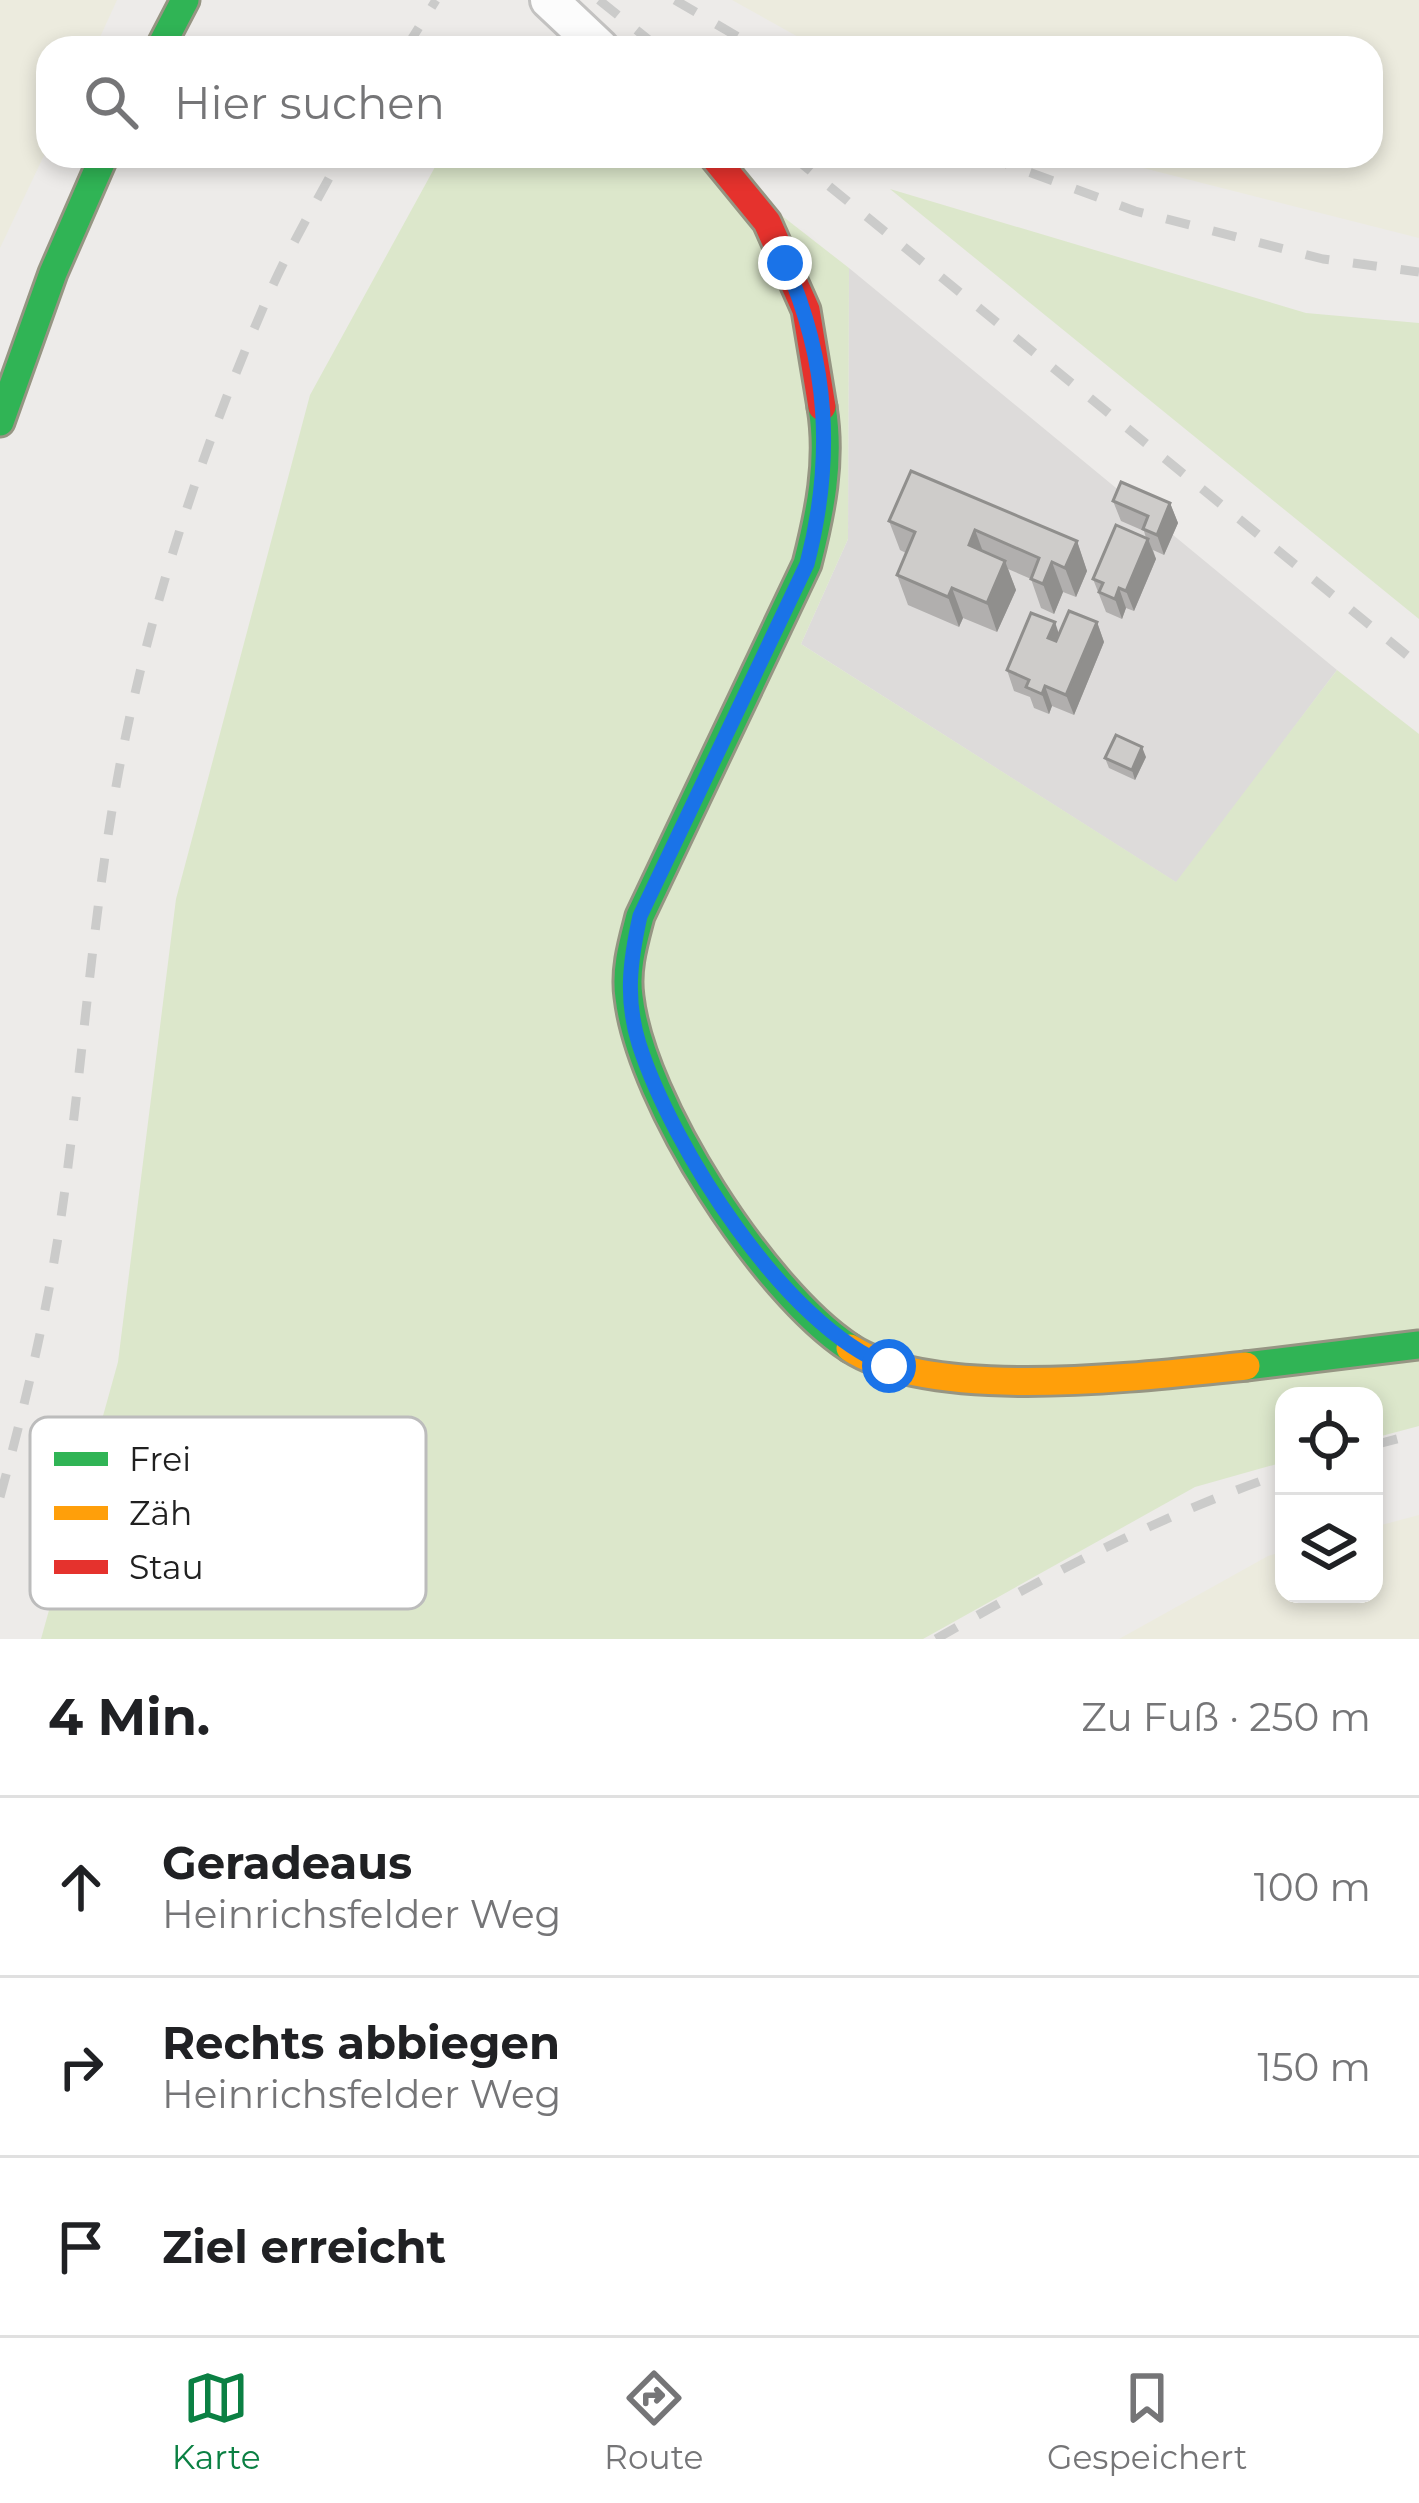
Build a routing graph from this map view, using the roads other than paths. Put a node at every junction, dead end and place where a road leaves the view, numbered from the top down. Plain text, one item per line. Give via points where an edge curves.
1 (185, 0) edge
2 (550, 0) edge
3 (166, 36) edge
4 (588, 36) edge
5 (99, 168) edge
6 (723, 168) edge
7 (0, 422) edge
8 (1419, 1346) edge

1 - 3 street
2 - 4 street
5 - 7 street
6 - 8 street via 767,222 806,310 826,430 822,506 807,564 640,916 628,973 638,1041 672,1124 787,1292 861,1355 889,1366 1077,1379 1228,1371

